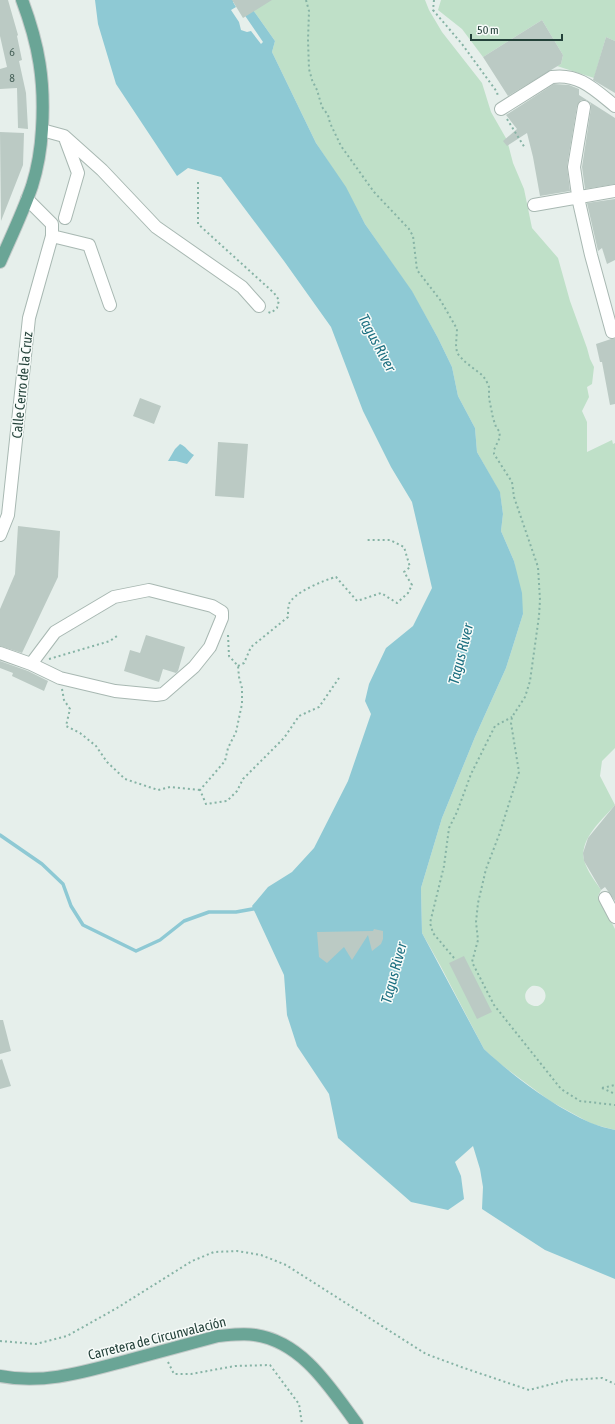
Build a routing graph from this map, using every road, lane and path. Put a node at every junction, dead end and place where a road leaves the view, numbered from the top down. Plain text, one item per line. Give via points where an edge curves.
1 (22, 0) edge
2 (306, 0) edge
3 (434, 0) edge
4 (615, 106) edge
5 (584, 107) dead end
6 (500, 109) junction
7 (42, 130) junction
8 (64, 136) junction
9 (526, 148) dead end
10 (198, 182) dead end
11 (615, 191) edge
12 (578, 197) junction
13 (27, 199) junction
14 (534, 205) dead end
15 (65, 218) dead end
16 (52, 236) junction
17 (0, 262) edge
18 (110, 306) dead end
19 (259, 306) joint
20 (615, 331) edge
21 (0, 535) edge
22 (365, 540) dead end
23 (222, 618) junction
24 (117, 636) dead end
25 (0, 653) edge
26 (31, 664) junction
27 (238, 666) junction
28 (60, 678) junction
29 (339, 678) dead end
30 (512, 717) junction
31 (200, 790) junction
32 (605, 898) dead end
33 (615, 917) edge
34 (454, 958) dead end
35 (615, 1085) edge
36 (615, 1094) edge
37 (615, 1105) edge
38 (0, 1341) edge
39 (163, 1351) junction
40 (0, 1376) edge
41 (615, 1384) edge
42 (302, 1424) edge
43 (357, 1424) edge

1 - 7 main road via 38,48 44,105
2 - 30 path via 309,11 309,69 322,107 341,146 386,206 409,229 413,236 417,270 441,301 457,329 457,353 482,375 489,388 493,418 500,437 494,454 512,482 514,496 538,567 539,616 530,681 525,697
3 - 6 path via 433,10 497,92
4 - 6 street via 578,79 560,76 552,77
5 - 12 street via 574,167
6 - 9 path
7 - 8 street
7 - 13 main road via 41,149
8 - 15 street via 78,173
8 - 19 street via 102,170 156,227 242,287
10 - 19 path via 198,224 279,300 277,308 271,313
11 - 12 street
12 - 14 street
12 - 20 street via 612,332
13 - 16 street via 52,224
13 - 17 main road
16 - 18 street via 88,245
16 - 21 street, Calle Cerro de la Cruz via 29,318 8,515
22 - 27 path via 390,540 404,547 410,567 404,572 412,585 408,593 397,603 381,593 357,601 336,577 325,580 293,597 289,604 288,617 251,647 244,663
23 - 26 street via 222,612 212,606 149,590 114,597 55,632
23 - 27 path via 228,626 229,656
23 - 28 street via 210,647 200,660 163,694 115,691
24 - 26 path via 110,641
25 - 26 street
26 - 28 street
27 - 31 path via 242,704 236,732 225,761
28 - 31 path via 64,700 70,709 66,726 96,746 107,762 125,780 158,790 170,787
29 - 31 path via 318,707 299,716 284,738 243,779 237,791 227,801 206,804
30 - 34 path via 495,726 470,774 449,828 444,866 430,923 433,933
30 - 37 path via 519,772 486,869 478,903 478,940 472,962 494,1006 561,1088 580,1101
32 - 33 street
35 - 36 path via 602,1088
38 - 41 path via 36,1344 67,1336 192,1261 214,1252 237,1251 261,1255 286,1265 426,1354 464,1368 529,1390 568,1380 602,1378
39 - 40 main road, Carretera de Circunvalación via 62,1376 33,1380
39 - 42 path via 174,1374 191,1374 235,1366 270,1366 299,1404
39 - 43 main road, Carretera de Circunvalación via 218,1336 237,1334 256,1335 273,1340 300,1356 314,1369

